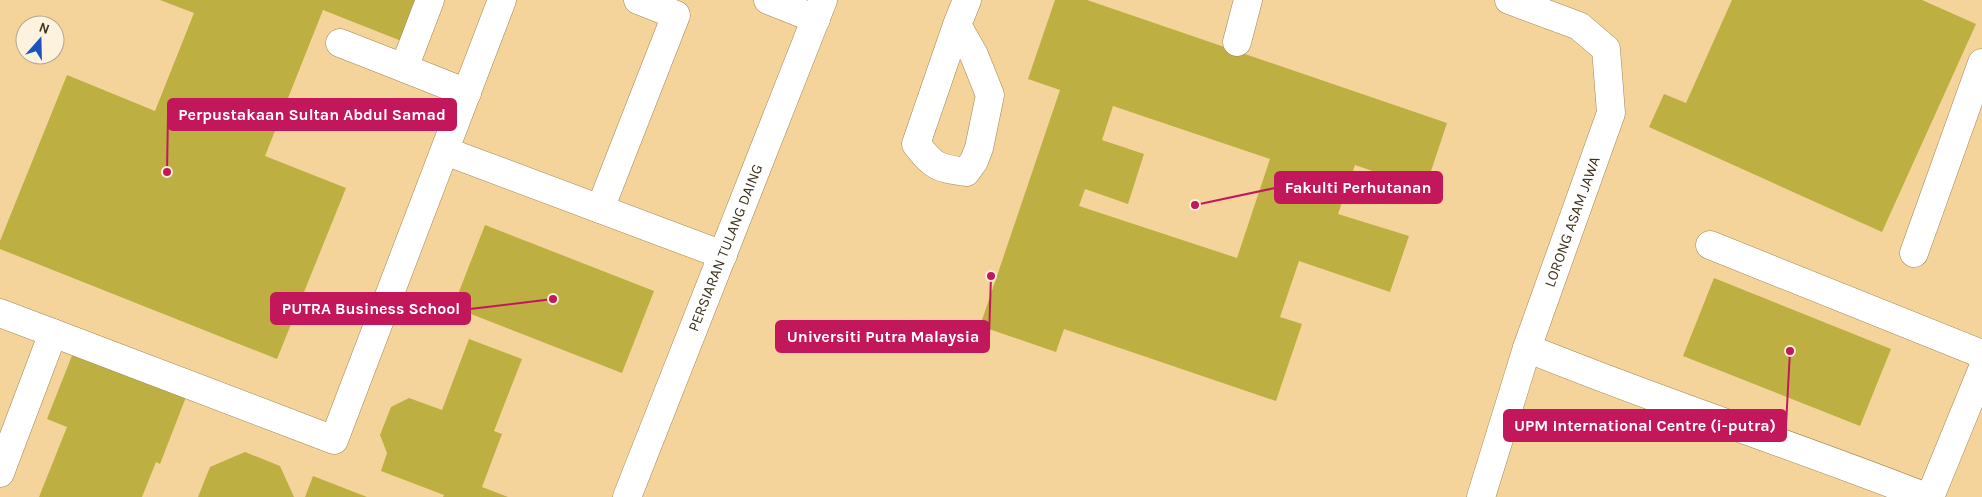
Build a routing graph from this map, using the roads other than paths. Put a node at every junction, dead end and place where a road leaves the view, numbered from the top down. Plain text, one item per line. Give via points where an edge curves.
1 (430, 0) edge
2 (502, 0) edge
3 (638, 0) edge
4 (768, 0) edge
5 (967, 0) edge
6 (1248, 0) edge
7 (1509, 0) edge
8 (820, 9) edge
9 (957, 25) dead end
10 (1237, 42) dead end
11 (340, 43) dead end
12 (1982, 63) edge
13 (404, 68) junction
14 (467, 93) junction
15 (444, 151) junction
16 (600, 209) junction
17 (1710, 245) dead end
18 (1914, 253) dead end
19 (723, 255) junction
20 (0, 313) edge
21 (53, 333) junction
22 (1527, 348) junction
23 (1982, 354) edge
24 (1982, 370) edge
25 (0, 473) edge
26 (632, 496) edge
27 (1481, 497) edge
28 (1926, 497) edge
29 (1930, 497) edge

1 - 13 street
2 - 14 street
3 - 16 street via 676,15
4 - 8 street
5 - 9 street
6 - 10 street
7 - 22 street, LORONG ASAM JAWA via 1579,26 1606,49 1609,73 1611,112
8 - 19 street, PERSIARAN TULANG DAING
11 - 13 street
12 - 18 street
13 - 14 street
14 - 15 street
15 - 16 street
15 - 21 street via 334,440
16 - 19 street
17 - 23 street
19 - 26 street, PERSIARAN TULANG DAING
20 - 21 street
21 - 25 street
22 - 27 street, LORONG ASAM JAWA
22 - 28 street
24 - 29 street

